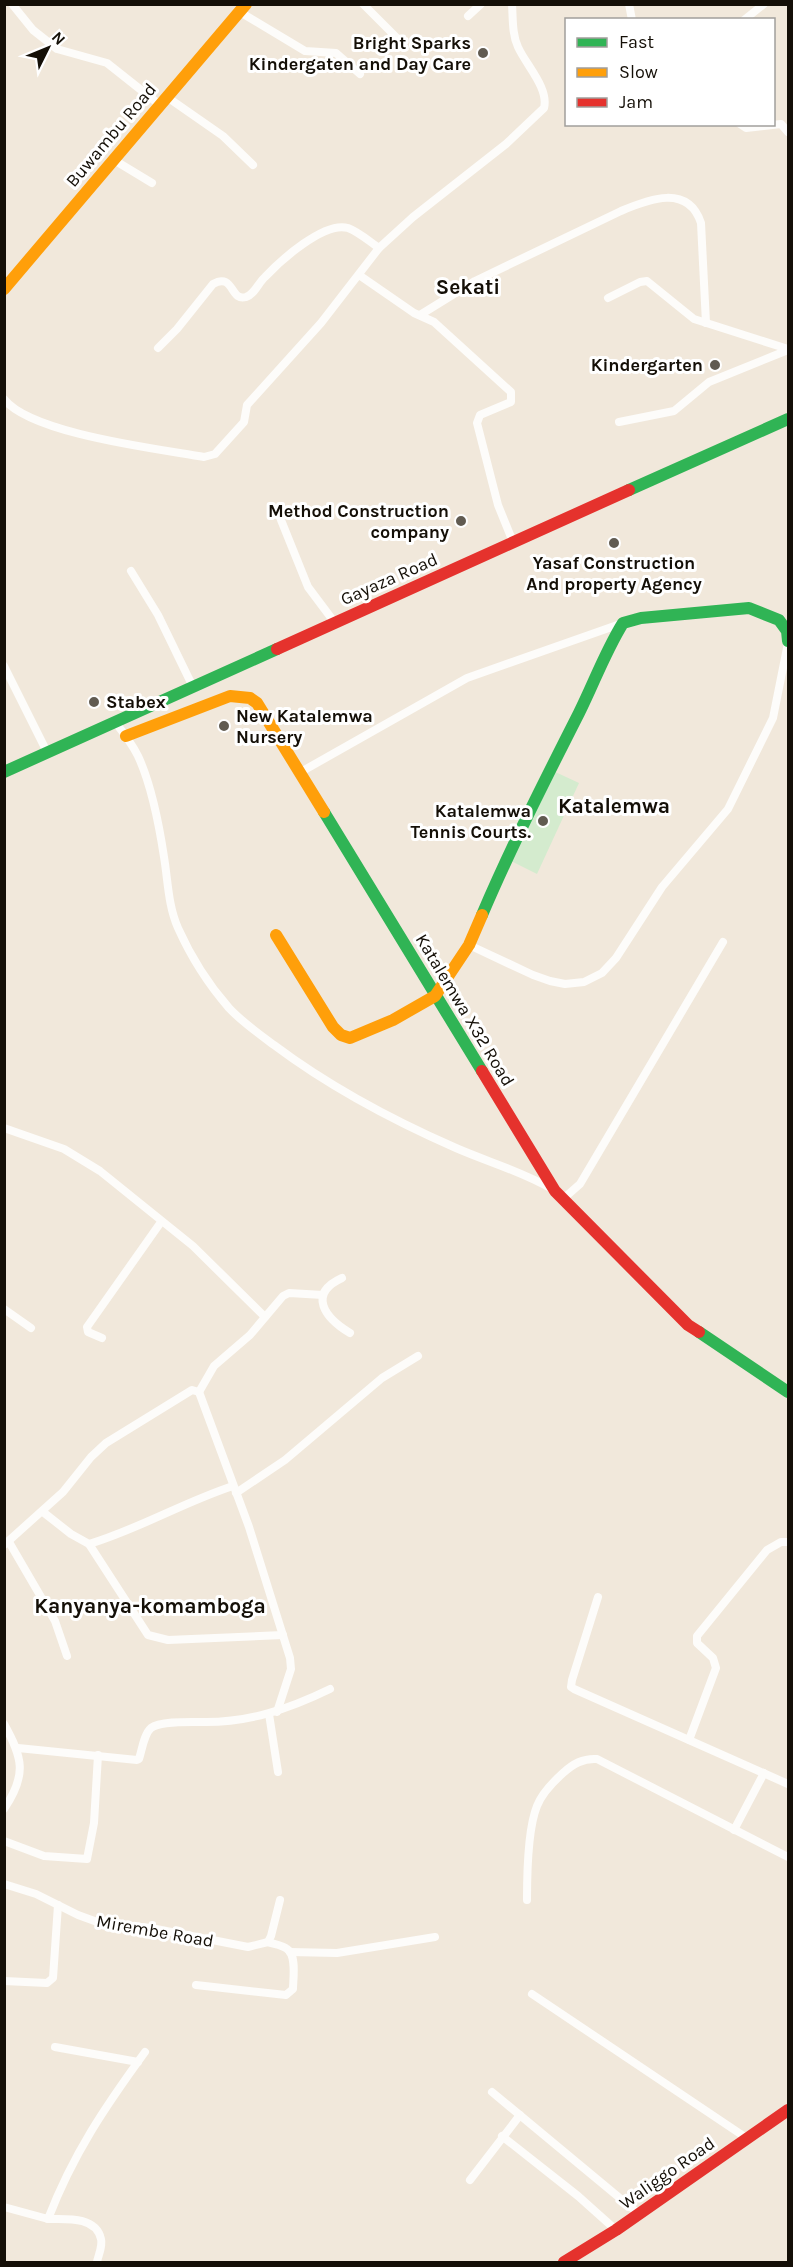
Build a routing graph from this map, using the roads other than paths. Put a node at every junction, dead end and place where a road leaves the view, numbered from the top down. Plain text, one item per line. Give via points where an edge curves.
1 (363, 4) edge
2 (481, 4) edge
3 (512, 4) edge
4 (764, 4) edge
5 (12, 5) edge
6 (4, 6) edge
7 (243, 8) edge
8 (468, 16) dead end
9 (746, 18) edge
10 (403, 44) dead end
11 (360, 74) dead end
12 (164, 101) junction
13 (775, 125) edge
14 (743, 126) edge
15 (764, 126) edge
16 (789, 132) edge
17 (114, 160) junction
18 (253, 165) dead end
19 (152, 183) dead end
20 (379, 248) junction
21 (359, 275) junction
22 (4, 290) edge
23 (608, 298) dead end
24 (420, 315) junction
25 (706, 323) junction
26 (158, 348) dead end
27 (789, 350) edge
28 (4, 399) edge
29 (789, 419) edge
30 (619, 422) dead end
31 (279, 515) dead end
32 (513, 542) junction
33 (131, 571) dead end
34 (335, 623) junction
35 (623, 623) junction
36 (789, 642) edge
37 (4, 666) edge
38 (193, 687) junction
39 (115, 722) junction
40 (126, 736) junction
41 (47, 752) junction
42 (4, 772) edge
43 (299, 773) junction
44 (276, 934) dead end
45 (723, 942) dead end
46 (469, 945) junction
47 (435, 996) junction
48 (4, 1128) edge
49 (559, 1195) junction
50 (161, 1222) junction
51 (342, 1278) dead end
52 (322, 1295) junction
53 (4, 1309) edge
54 (265, 1317) junction
55 (31, 1328) dead end
56 (350, 1333) dead end
57 (102, 1338) dead end
58 (418, 1356) dead end
59 (198, 1392) junction
60 (789, 1392) edge
61 (235, 1490) junction
62 (43, 1512) junction
63 (789, 1542) edge
64 (7, 1544) edge
65 (89, 1544) junction
66 (598, 1597) dead end
67 (283, 1635) junction
68 (67, 1656) dead end
69 (330, 1689) dead end
70 (273, 1713) junction
71 (4, 1724) edge
72 (689, 1740) junction
73 (18, 1748) junction
74 (98, 1755) junction
75 (278, 1772) dead end
76 (764, 1773) junction
77 (789, 1784) edge
78 (4, 1809) edge
79 (734, 1830) junction
80 (4, 1841) edge
81 (789, 1857) edge
82 (4, 1884) edge
83 (280, 1900) dead end
84 (527, 1900) dead end
85 (58, 1905) junction
86 (435, 1937) dead end
87 (268, 1942) junction
88 (290, 1952) junction
89 (4, 1982) edge
90 (196, 1985) dead end
91 (532, 1994) dead end
92 (55, 2048) dead end
93 (145, 2052) dead end
94 (138, 2062) junction
95 (492, 2092) dead end
96 (789, 2110) edge
97 (520, 2115) junction
98 (502, 2136) junction
99 (748, 2139) junction
100 (470, 2180) dead end
101 (4, 2207) edge
102 (639, 2214) junction
103 (48, 2219) junction
104 (616, 2230) junction
105 (97, 2262) edge
106 (564, 2262) edge

1 - 10 street
2 - 8 street
3 - 20 street via 517,46 542,89 544,108
4 - 9 street
5 - 6 street
5 - 12 street via 33,30 57,49 107,63
7 - 11 street via 305,51 336,53
7 - 12 street, Buwambu Road
12 - 17 street, Buwambu Road
12 - 18 street via 198,117
13 - 16 street via 781,124
14 - 15 street
17 - 19 street
17 - 22 street, Buwambu Road
20 - 21 street
20 - 26 street via 344,227 306,241 249,296 238,296 226,281 219,280
21 - 24 street
21 - 28 street via 247,405 244,422 212,456 95,438 26,417
23 - 25 street via 647,281 685,313
24 - 25 street via 476,281 621,211 664,196 694,210 702,223
24 - 32 street via 434,322 511,392 510,402 480,415 477,423 498,505
25 - 27 street
27 - 30 street via 709,382 674,411
29 - 32 street, Gayaza Road
31 - 34 street via 308,586
32 - 34 street, Gayaza Road
33 - 38 street via 158,615
34 - 38 street, Gayaza Road
35 - 36 street via 749,608 779,620
35 - 43 street via 467,678
35 - 46 street via 506,859
36 - 46 street via 773,718 728,809 662,887 602,973 584,982 558,982 533,975
37 - 41 street
38 - 39 street, Gayaza Road
39 - 40 street
39 - 41 street, Gayaza Road
40 - 43 street, Katalemwa X32 Road via 217,700 241,696 250,698 264,712
40 - 49 street via 141,764 154,810 176,921 198,967 231,1010 302,1067 342,1090 457,1149 537,1180
41 - 42 street, Gayaza Road
43 - 47 street, Katalemwa X32 Road
44 - 47 street via 331,1024 344,1037 393,1020
45 - 49 street via 580,1184
46 - 47 street
47 - 49 street, Katalemwa X32 Road
48 - 50 street via 64,1149 100,1172
49 - 60 street, Katalemwa X32 Road via 688,1325
50 - 54 street via 212,1263
50 - 57 street via 87,1328
51 - 52 street via 329,1284
52 - 54 street via 289,1293
52 - 56 street via 328,1316
53 - 55 street
54 - 59 street via 214,1366
58 - 61 street via 382,1378 285,1460
59 - 61 street
59 - 62 street via 192,1390 114,1437
61 - 65 street via 206,1496
61 - 67 street
62 - 64 street
62 - 65 street
63 - 72 street via 767,1550 697,1636 697,1643 713,1658 716,1668
64 - 68 street via 55,1621
65 - 67 street via 148,1635 168,1640
66 - 72 street via 572,1687
67 - 70 street via 291,1669
69 - 70 street
70 - 74 street via 218,1723 157,1725 148,1732 139,1759
70 - 75 street
71 - 73 street
72 - 76 street
73 - 74 street
73 - 78 street via 20,1772 16,1789
74 - 80 street via 94,1823 87,1859 44,1856
76 - 77 street
76 - 79 street
79 - 81 street
79 - 84 street via 597,1759 581,1760 558,1777 536,1807
82 - 85 street, Mirembe Road
83 - 87 street
85 - 87 street, Mirembe Road via 100,1923 151,1928 248,1947
85 - 89 street via 51,1981
86 - 88 street via 337,1953
87 - 88 street
88 - 90 street via 293,1989 286,1995
91 - 99 street
92 - 94 street
93 - 94 street
94 - 103 street via 80,2146
95 - 97 street
96 - 99 street, Waliggo Road
97 - 98 street
97 - 102 street
98 - 100 street
98 - 104 street
99 - 102 street, Waliggo Road
101 - 103 street
102 - 104 street, Waliggo Road
103 - 105 street via 91,2225 102,2241
104 - 106 street, Waliggo Road

